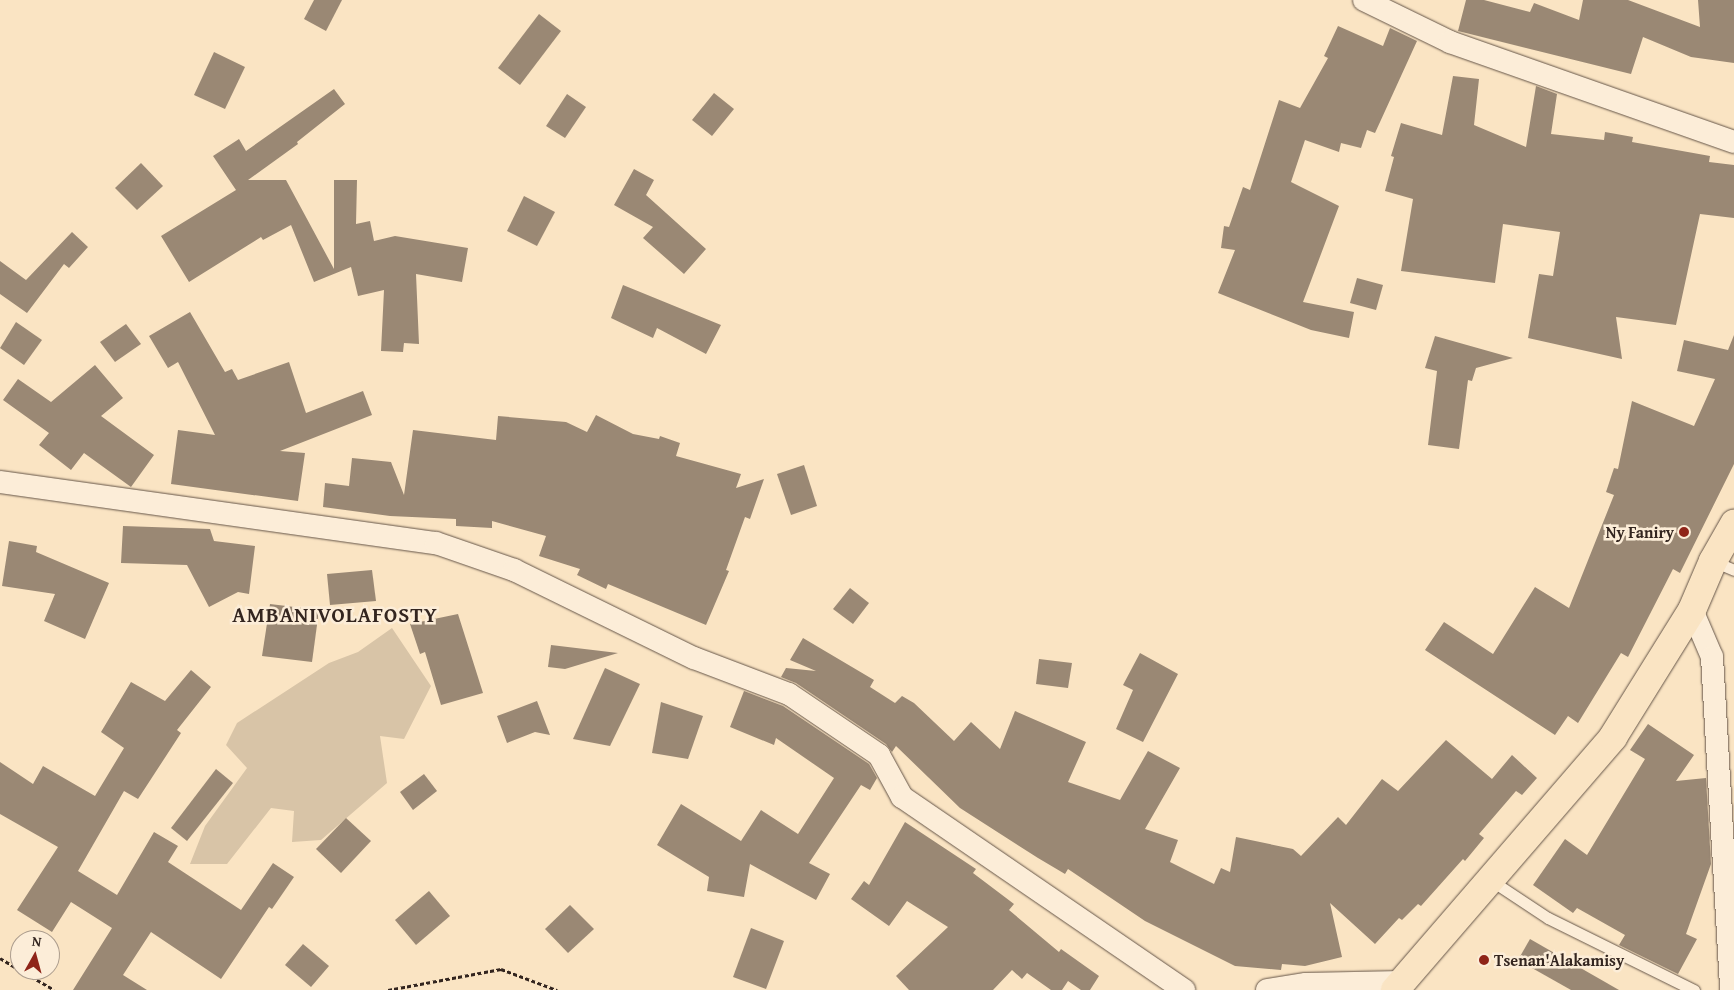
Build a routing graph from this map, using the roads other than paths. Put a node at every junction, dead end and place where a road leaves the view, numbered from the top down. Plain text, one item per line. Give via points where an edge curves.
1 (1364, 0) edge
2 (1734, 142) edge
3 (0, 482) edge
4 (1734, 524) edge
5 (1723, 566) edge
6 (1692, 610) junction
7 (1492, 881) junction
8 (1732, 978) edge
9 (1398, 986) edge
10 (1184, 990) edge
11 (1266, 990) edge
12 (1694, 990) edge

1 - 2 street via 1450,42
3 - 10 street via 407,538 436,543 514,570 694,658 789,694 879,755 902,797
4 - 5 main road
5 - 6 main road
6 - 7 main road via 1613,737
6 - 8 street via 1712,657
7 - 9 main road
7 - 12 lane via 1548,918
9 - 11 street via 1306,984

